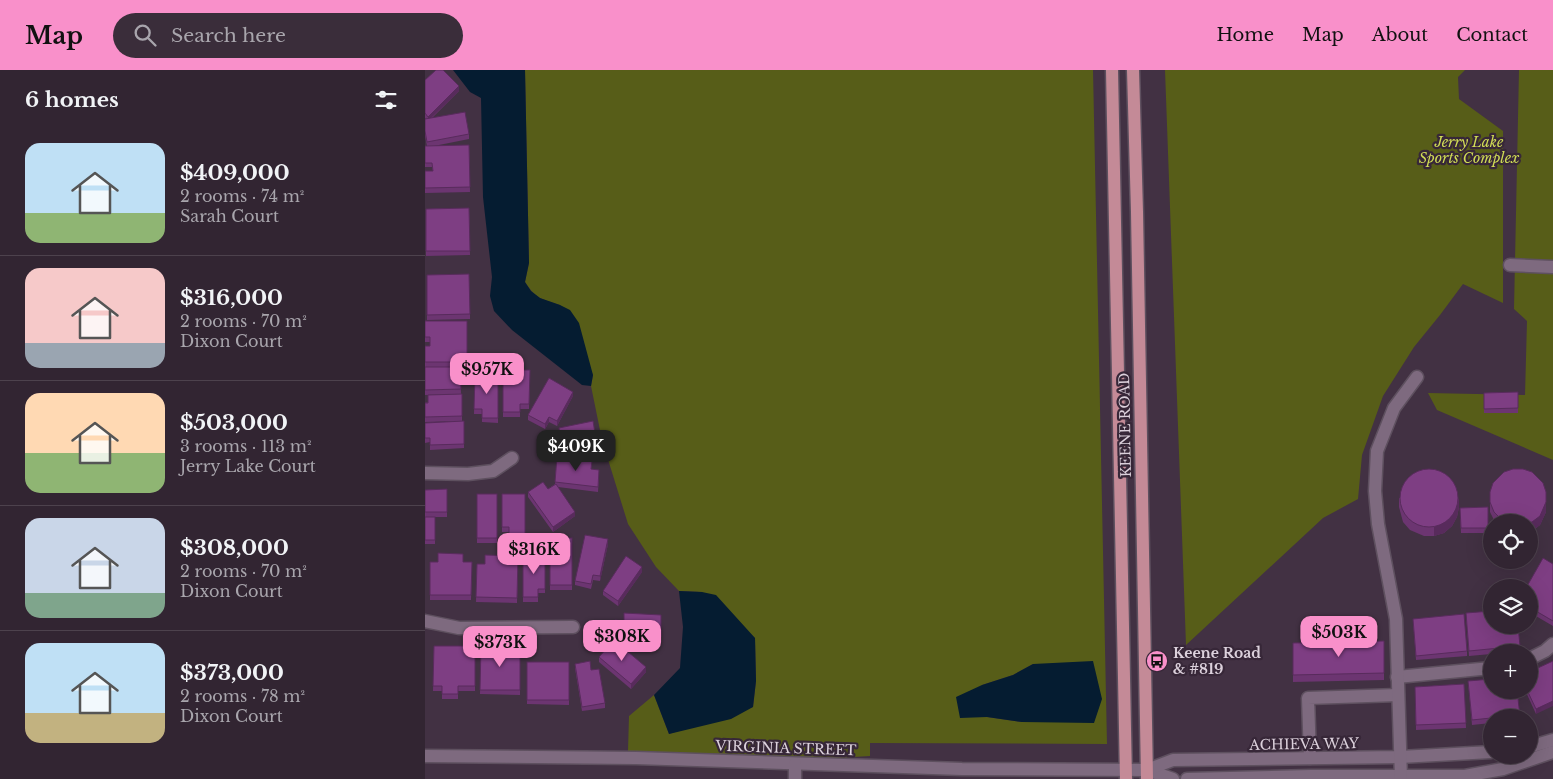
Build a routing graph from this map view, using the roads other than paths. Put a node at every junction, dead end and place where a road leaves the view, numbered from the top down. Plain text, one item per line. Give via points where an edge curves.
1 (1112, 70) edge
2 (1133, 70) edge
3 (1509, 265) dead end
4 (1553, 266) edge
5 (1417, 377) dead end
6 (512, 458) dead end
7 (425, 473) edge
8 (425, 621) edge
9 (573, 627) dead end
10 (1553, 644) edge
11 (1538, 654) edge
12 (1483, 669) edge
13 (1397, 677) junction
14 (1397, 695) junction
15 (1553, 740) edge
16 (1538, 744) edge
17 (1483, 752) edge
18 (1553, 752) edge
19 (425, 756) edge
20 (1400, 757) junction
21 (1310, 758) junction
22 (795, 764) junction
23 (962, 774) edge
24 (1126, 775) edge
25 (1147, 775) edge
26 (1401, 778) edge
27 (795, 779) edge
28 (1173, 779) edge
29 (1187, 779) edge

1 - 24 main road, KEENE ROAD
2 - 25 main road, KEENE ROAD
3 - 4 street
5 - 13 street via 1394,408 1377,451 1378,524 1396,620
6 - 7 street via 493,471
8 - 9 street via 459,628
10 - 11 street
12 - 13 street
13 - 14 street
14 - 20 street
14 - 21 street via 1308,698
15 - 16 street
17 - 20 street, ACHIEVA WAY
18 - 26 street via 1465,776
19 - 22 street, VIRGINIA STREET via 636,758
20 - 21 street, ACHIEVA WAY
20 - 26 street
21 - 25 street, ACHIEVA WAY via 1173,760
22 - 23 street, VIRGINIA STREET
22 - 27 street
23 - 24 street, VIRGINIA STREET
24 - 25 street, VIRGINIA STREET
25 - 28 street
26 - 29 street

